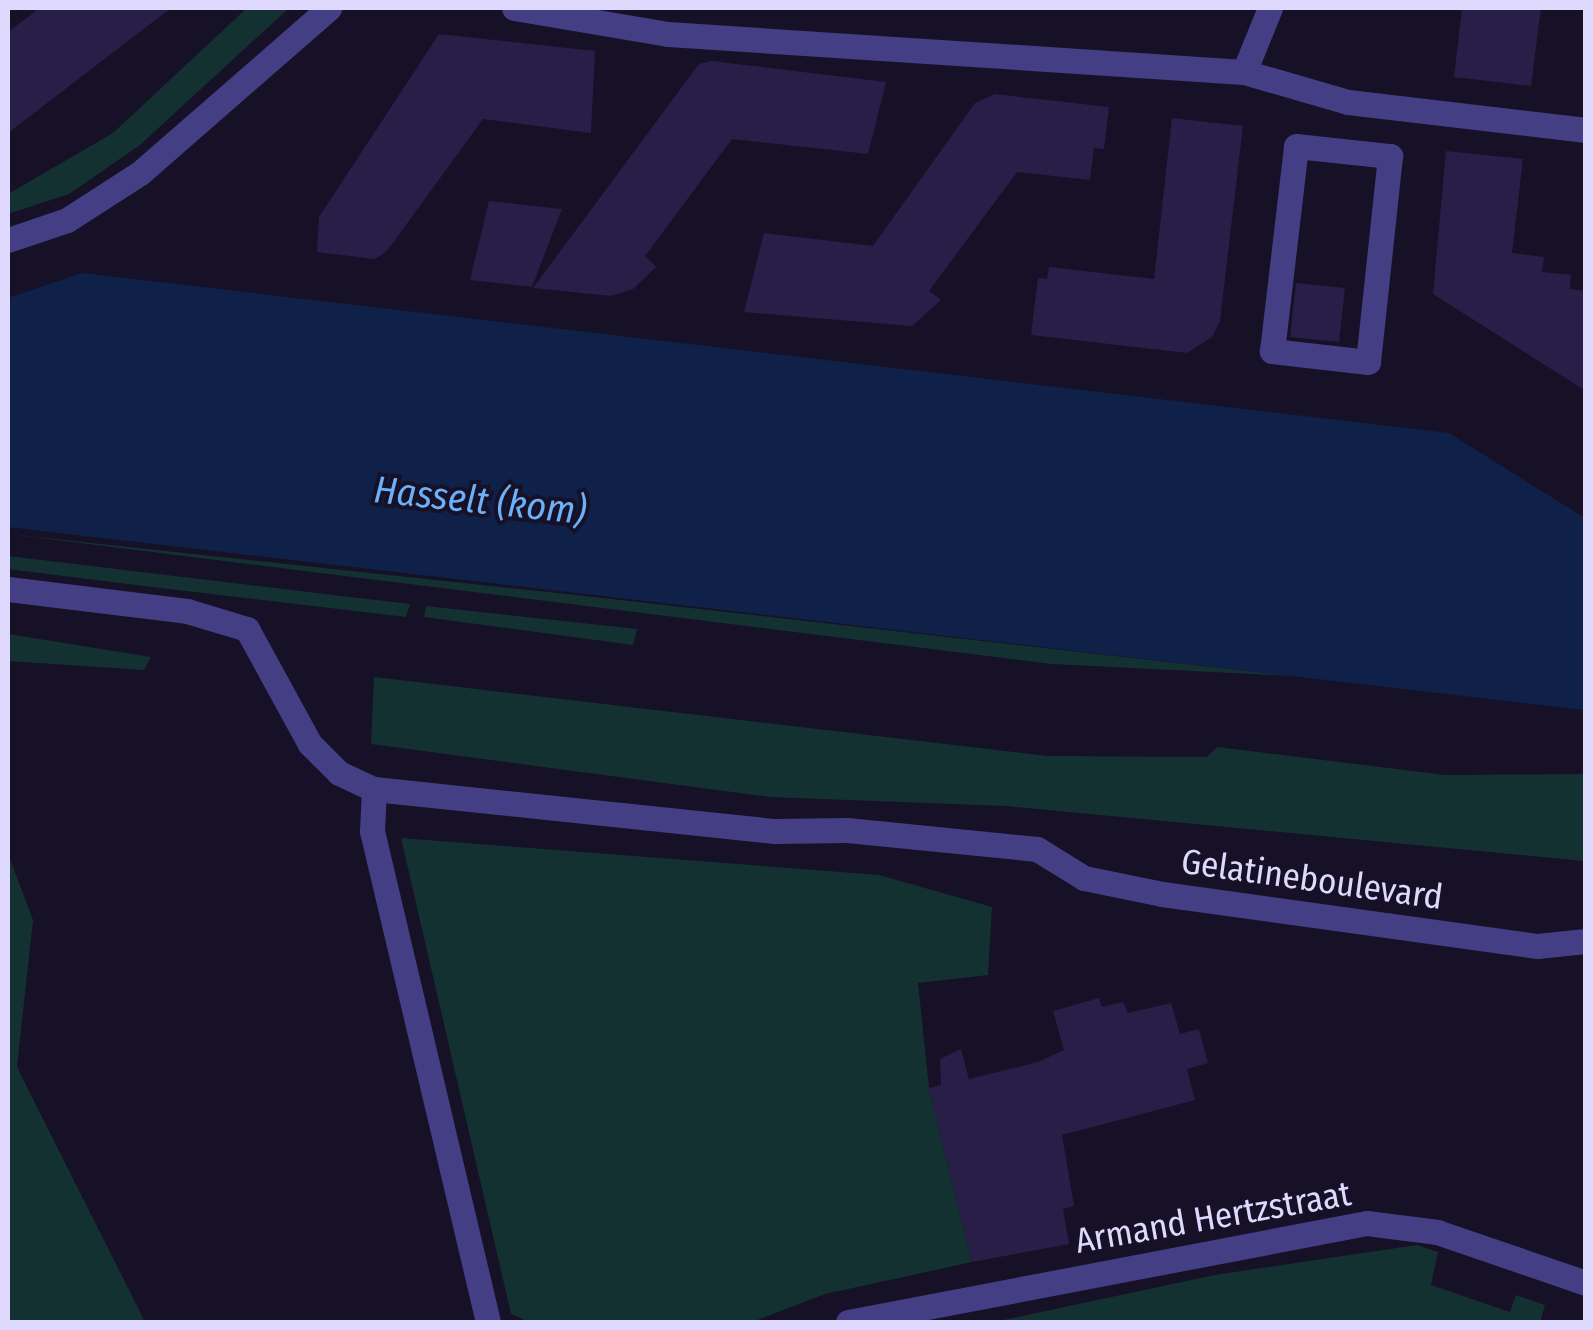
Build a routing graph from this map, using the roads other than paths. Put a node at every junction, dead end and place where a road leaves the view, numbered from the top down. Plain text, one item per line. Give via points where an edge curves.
1 (329, 8) edge
2 (514, 8) edge
3 (1270, 8) edge
4 (1244, 72) junction
5 (1586, 130) edge
6 (8, 240) edge
7 (1272, 351) joint
8 (8, 588) edge
9 (374, 789) junction
10 (1586, 941) edge
11 (1586, 1283) edge
12 (488, 1322) edge
13 (848, 1322) edge

1 - 6 street via 140,173 67,220
2 - 4 street via 668,34
3 - 4 street
4 - 5 street via 1348,102
7 - 7 street via 1296,146 1390,156 1368,362
8 - 9 street via 187,611 247,630 310,744 339,773
9 - 10 street, Gelatineboulevard via 1038,849 1084,878 1162,894 1537,946
9 - 12 street via 372,831
11 - 13 street, Armand Hertzstraat via 1436,1232 1367,1223

